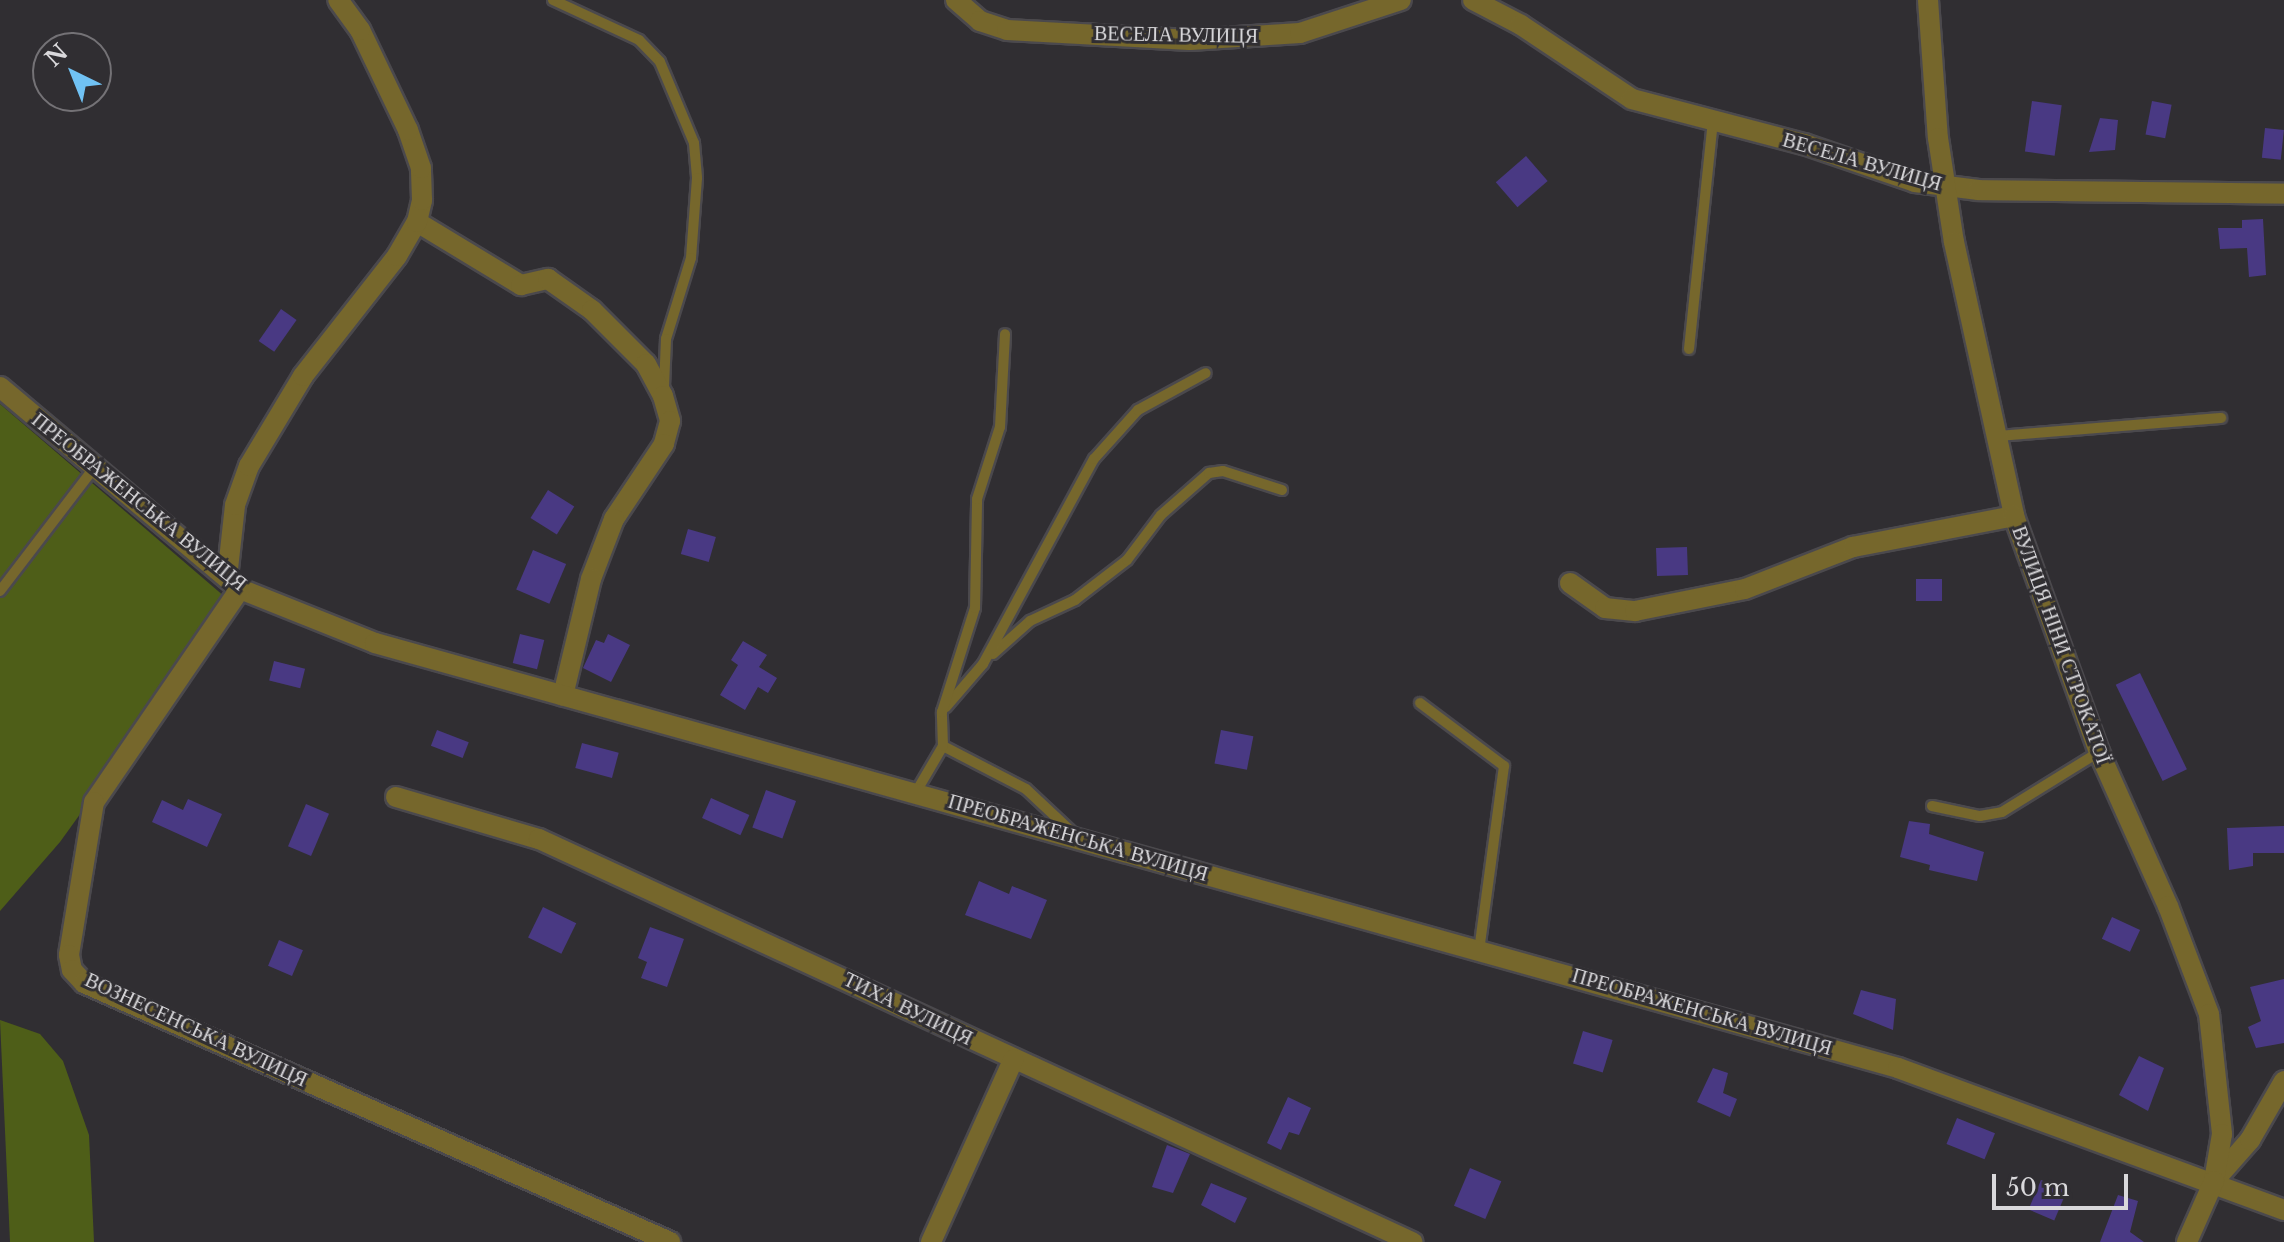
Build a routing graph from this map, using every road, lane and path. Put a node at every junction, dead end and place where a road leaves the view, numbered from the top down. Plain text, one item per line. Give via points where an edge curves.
1 (338, 0) edge
2 (553, 0) edge
3 (956, 0) edge
4 (1401, 0) edge
5 (1473, 0) edge
6 (1928, 0) edge
7 (1713, 119) junction
8 (1945, 188) junction
9 (2284, 194) edge
10 (417, 222) junction
11 (1005, 334) dead end
12 (1689, 349) dead end
13 (1206, 373) dead end
14 (0, 387) edge
15 (663, 396) junction
16 (2221, 418) dead end
17 (1997, 436) junction
18 (94, 468) junction
19 (1282, 490) dead end
20 (2014, 516) junction
21 (233, 583) junction
22 (1570, 583) dead end
23 (0, 591) edge
24 (983, 664) junction
25 (563, 696) junction
26 (1420, 703) dead end
27 (942, 712) junction
28 (943, 746) junction
29 (2099, 752) junction
30 (916, 792) junction
31 (396, 797) dead end
32 (1932, 806) dead end
33 (1075, 835) junction
34 (1479, 950) junction
35 (1013, 1060) junction
36 (2284, 1081) edge
37 (2214, 1181) junction
38 (2284, 1210) edge
39 (670, 1242) edge
40 (931, 1242) edge
41 (1412, 1242) edge
42 (2187, 1242) edge

1 - 10 street via 360,30 408,130 421,168
2 - 15 lane via 639,40 660,62 694,143 691,258 666,339
3 - 4 street, ВЕСЕЛА ВУЛИЦЯ via 980,21 1007,30 1204,40 1300,33
5 - 7 street, ВЕСЕЛА ВУЛИЦЯ via 1521,25 1632,99
6 - 8 street, ВУЛИЦЯ НІНИ СТРОКАТОЇ
7 - 8 street, ВЕСЕЛА ВУЛИЦЯ
7 - 12 lane
8 - 9 street, ВЕСЕЛА ВУЛИЦЯ
8 - 17 street, ВУЛИЦЯ НІНИ СТРОКАТОЇ
10 - 15 street via 521,285 548,279 592,310 646,364
10 - 21 street via 397,256 303,376 249,466 235,505
11 - 27 lane via 1000,427 977,499 975,608
13 - 24 lane via 1138,410 1094,459
14 - 18 street, ПРЕОБРАЖЕНСЬКА ВУЛИЦЯ
15 - 25 street via 670,421 664,444 614,519 591,579
16 - 17 lane
17 - 20 street, ВУЛИЦЯ НІНИ СТРОКАТОЇ
18 - 21 street, ПРЕОБРАЖЕНСЬКА ВУЛИЦЯ
18 - 23 lane
19 - 24 lane via 1223,471 1209,473 1161,515 1127,560 1075,600 1030,621
20 - 22 street via 1853,547 1745,589 1635,611 1605,608
20 - 29 street, ВУЛИЦЯ НІНИ СТРОКАТОЇ
21 - 25 street, ПРЕОБРАЖЕНСЬКА ВУЛИЦЯ via 412,656
21 - 39 street, ВОЗНЕСЕНСЬКА ВУЛИЦЯ via 94,802 69,955 72,970 84,983
24 - 27 lane
25 - 30 street, ПРЕОБРАЖЕНСЬКА ВУЛИЦЯ
26 - 34 lane via 1504,766
27 - 28 lane
28 - 30 lane
28 - 33 lane via 1026,789
29 - 32 lane via 2002,812 1980,816
29 - 37 street, ВУЛИЦЯ НІНИ СТРОКАТОЇ via 2168,906 2209,1014 2222,1134
30 - 33 street, ПРЕОБРАЖЕНСЬКА ВУЛИЦЯ
31 - 35 street, ТИХА ВУЛИЦЯ via 539,839
33 - 34 street, ПРЕОБРАЖЕНСЬКА ВУЛИЦЯ
34 - 37 street, ПРЕОБРАЖЕНСЬКА ВУЛИЦЯ via 1898,1068
35 - 40 street
35 - 41 street, ТИХА ВУЛИЦЯ
36 - 37 street via 2250,1140
37 - 38 street, ПРЕОБРАЖЕНСЬКА ВУЛИЦЯ
37 - 42 street

